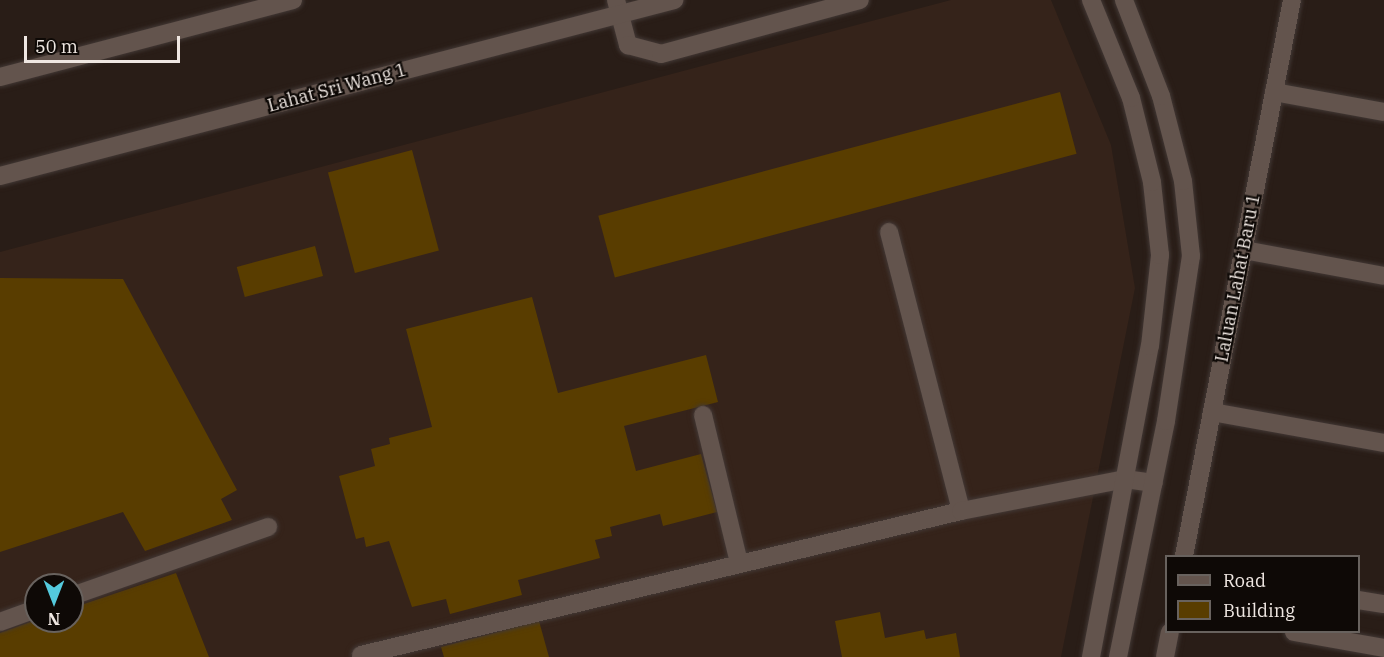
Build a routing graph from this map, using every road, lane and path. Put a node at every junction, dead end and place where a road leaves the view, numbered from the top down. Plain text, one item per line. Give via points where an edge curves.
1 (293, 0) edge
2 (674, 0) edge
3 (860, 0) edge
4 (1091, 0) edge
5 (1124, 0) edge
6 (1292, 0) edge
7 (618, 7) edge
8 (0, 77) edge
9 (1274, 92) junction
10 (1384, 112) edge
11 (0, 176) edge
12 (889, 232) dead end
13 (1244, 250) junction
14 (1384, 276) edge
15 (1212, 412) junction
16 (703, 414) dead end
17 (1384, 443) edge
18 (1125, 479) junction
19 (1154, 483) junction
20 (961, 511) junction
21 (268, 527) dead end
22 (1184, 555) edge
23 (739, 563) junction
24 (84, 592) edge
25 (1360, 600) edge
26 (1384, 604) edge
27 (24, 613) edge
28 (0, 622) edge
29 (1170, 633) edge
30 (1300, 633) edge
31 (1384, 648) edge
32 (361, 656) edge
33 (1091, 657) edge
34 (1118, 657) edge
35 (1165, 657) edge

1 - 8 street
2 - 7 street, Lahat Sri Wang 1
3 - 7 street via 661,54 628,45
4 - 18 street via 1131,98 1152,182 1160,255
5 - 19 street via 1167,117 1183,181 1191,256
6 - 9 street, Laluan Lahat Baru 1
7 - 11 street, Lahat Sri Wang 1
9 - 10 street
9 - 13 street, Laluan Lahat Baru 1
12 - 20 street
13 - 14 street
13 - 15 street, Laluan Lahat Baru 1
15 - 17 street
15 - 22 street, Laluan Lahat Baru 1
16 - 23 street
18 - 19 street
18 - 20 street
18 - 33 street
19 - 34 street
20 - 23 street
21 - 24 street
23 - 32 street
25 - 26 street
27 - 28 street
29 - 35 street
30 - 31 street

